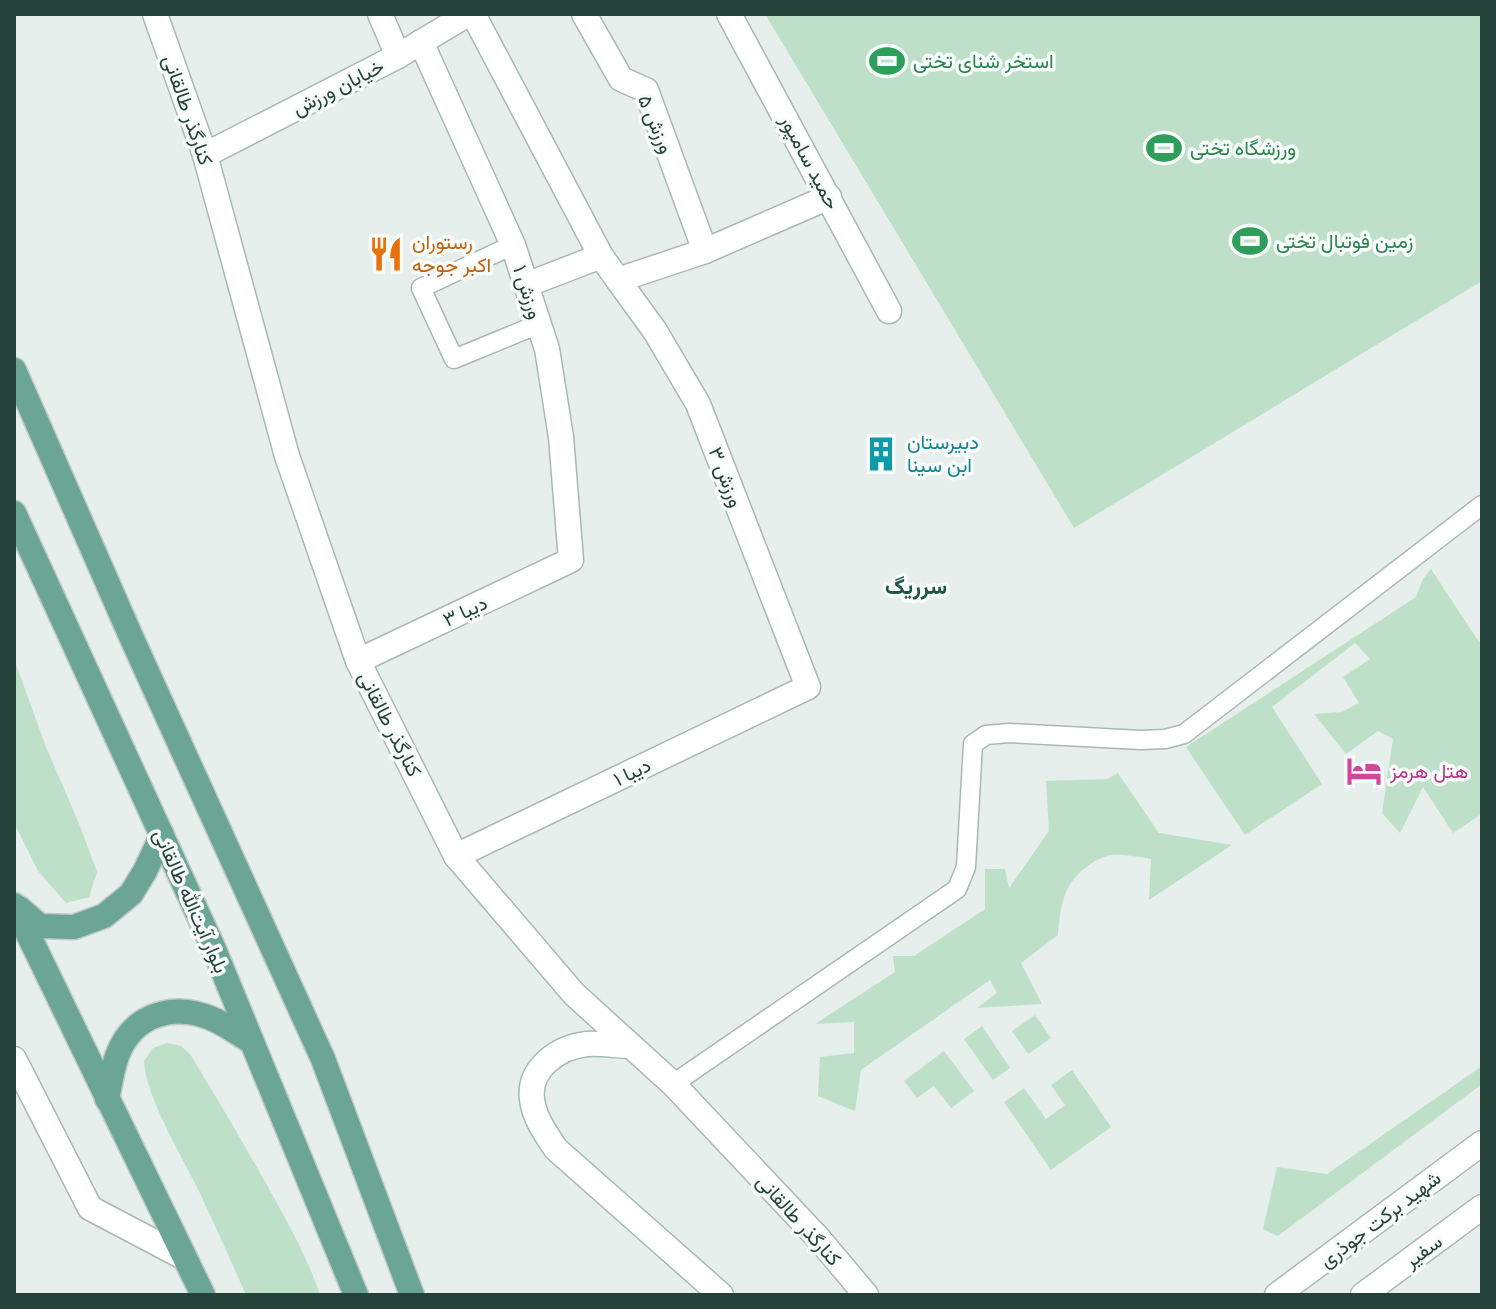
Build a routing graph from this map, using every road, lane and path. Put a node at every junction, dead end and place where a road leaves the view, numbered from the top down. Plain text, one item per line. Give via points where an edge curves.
1 (155, 14) edge
2 (380, 14) edge
3 (471, 14) edge
4 (584, 14) edge
5 (729, 14) edge
6 (421, 42) junction
7 (398, 56) junction
8 (205, 155) junction
9 (829, 197) junction
10 (513, 245) junction
11 (705, 251) junction
12 (601, 256) junction
13 (618, 280) junction
14 (526, 285) junction
15 (889, 311) dead end
16 (539, 324) junction
17 (14, 370) edge
18 (1482, 505) edge
19 (14, 513) edge
20 (571, 560) joint
21 (358, 661) junction
22 (808, 687) joint
23 (162, 835) junction
24 (456, 856) junction
25 (14, 905) edge
26 (252, 1042) junction
27 (631, 1046) junction
28 (14, 1059) edge
29 (673, 1084) junction
30 (107, 1099) junction
31 (1482, 1143) edge
32 (1482, 1207) edge
33 (185, 1258) junction
34 (203, 1295) edge
35 (356, 1295) edge
36 (412, 1295) edge
37 (721, 1295) edge
38 (866, 1295) edge
39 (1277, 1295) edge
40 (1363, 1295) edge

1 - 8 street, کنارگذر طالقانی
2 - 7 street
3 - 6 street, خیابان ورزش
3 - 12 street
4 - 11 street, ورزش ۵ via 621,79 646,90
5 - 9 street, حمید سامپور
6 - 7 street, خیابان ورزش
6 - 10 street, ورزش ۱
7 - 8 street, خیابان ورزش
8 - 21 street, کنارگذر طالقانی via 287,456
9 - 11 street
9 - 15 street, حمید سامپور
10 - 14 street, ورزش ۱
10 - 16 lane via 421,288 454,359
11 - 13 street
12 - 13 street, ورزش ۳
12 - 14 street
13 - 22 street, ورزش ۳ via 698,404
14 - 16 street, ورزش ۱
16 - 20 street, ورزش ۱ via 561,437
17 - 36 main road via 323,1059
18 - 29 lane via 1184,734 1141,740 1009,733 986,735 973,744 966,867 957,889
19 - 23 main road, بلوار آیت‌الله طالقانی
20 - 21 street, دیبا ۳
21 - 24 street, کنارگذر طالقانی
22 - 24 street, دیبا ۱
23 - 25 main road via 131,894 104,916 74,927 40,926
23 - 26 main road, بلوار آیت‌الله طالقانی
24 - 27 street, کنارگذر طالقانی via 574,994
25 - 30 main road
26 - 30 main road via 200,1014 148,1018 118,1053
26 - 35 main road, بلوار آیت‌الله طالقانی
27 - 29 street, کنارگذر طالقانی
27 - 37 street via 585,1044 549,1058 537,1072 531,1097 538,1121 556,1149
28 - 33 street via 90,1208
29 - 38 street, کنارگذر طالقانی
30 - 33 main road
31 - 39 street, شهید برکت جوذری
32 - 40 street, سفیر
33 - 34 main road

